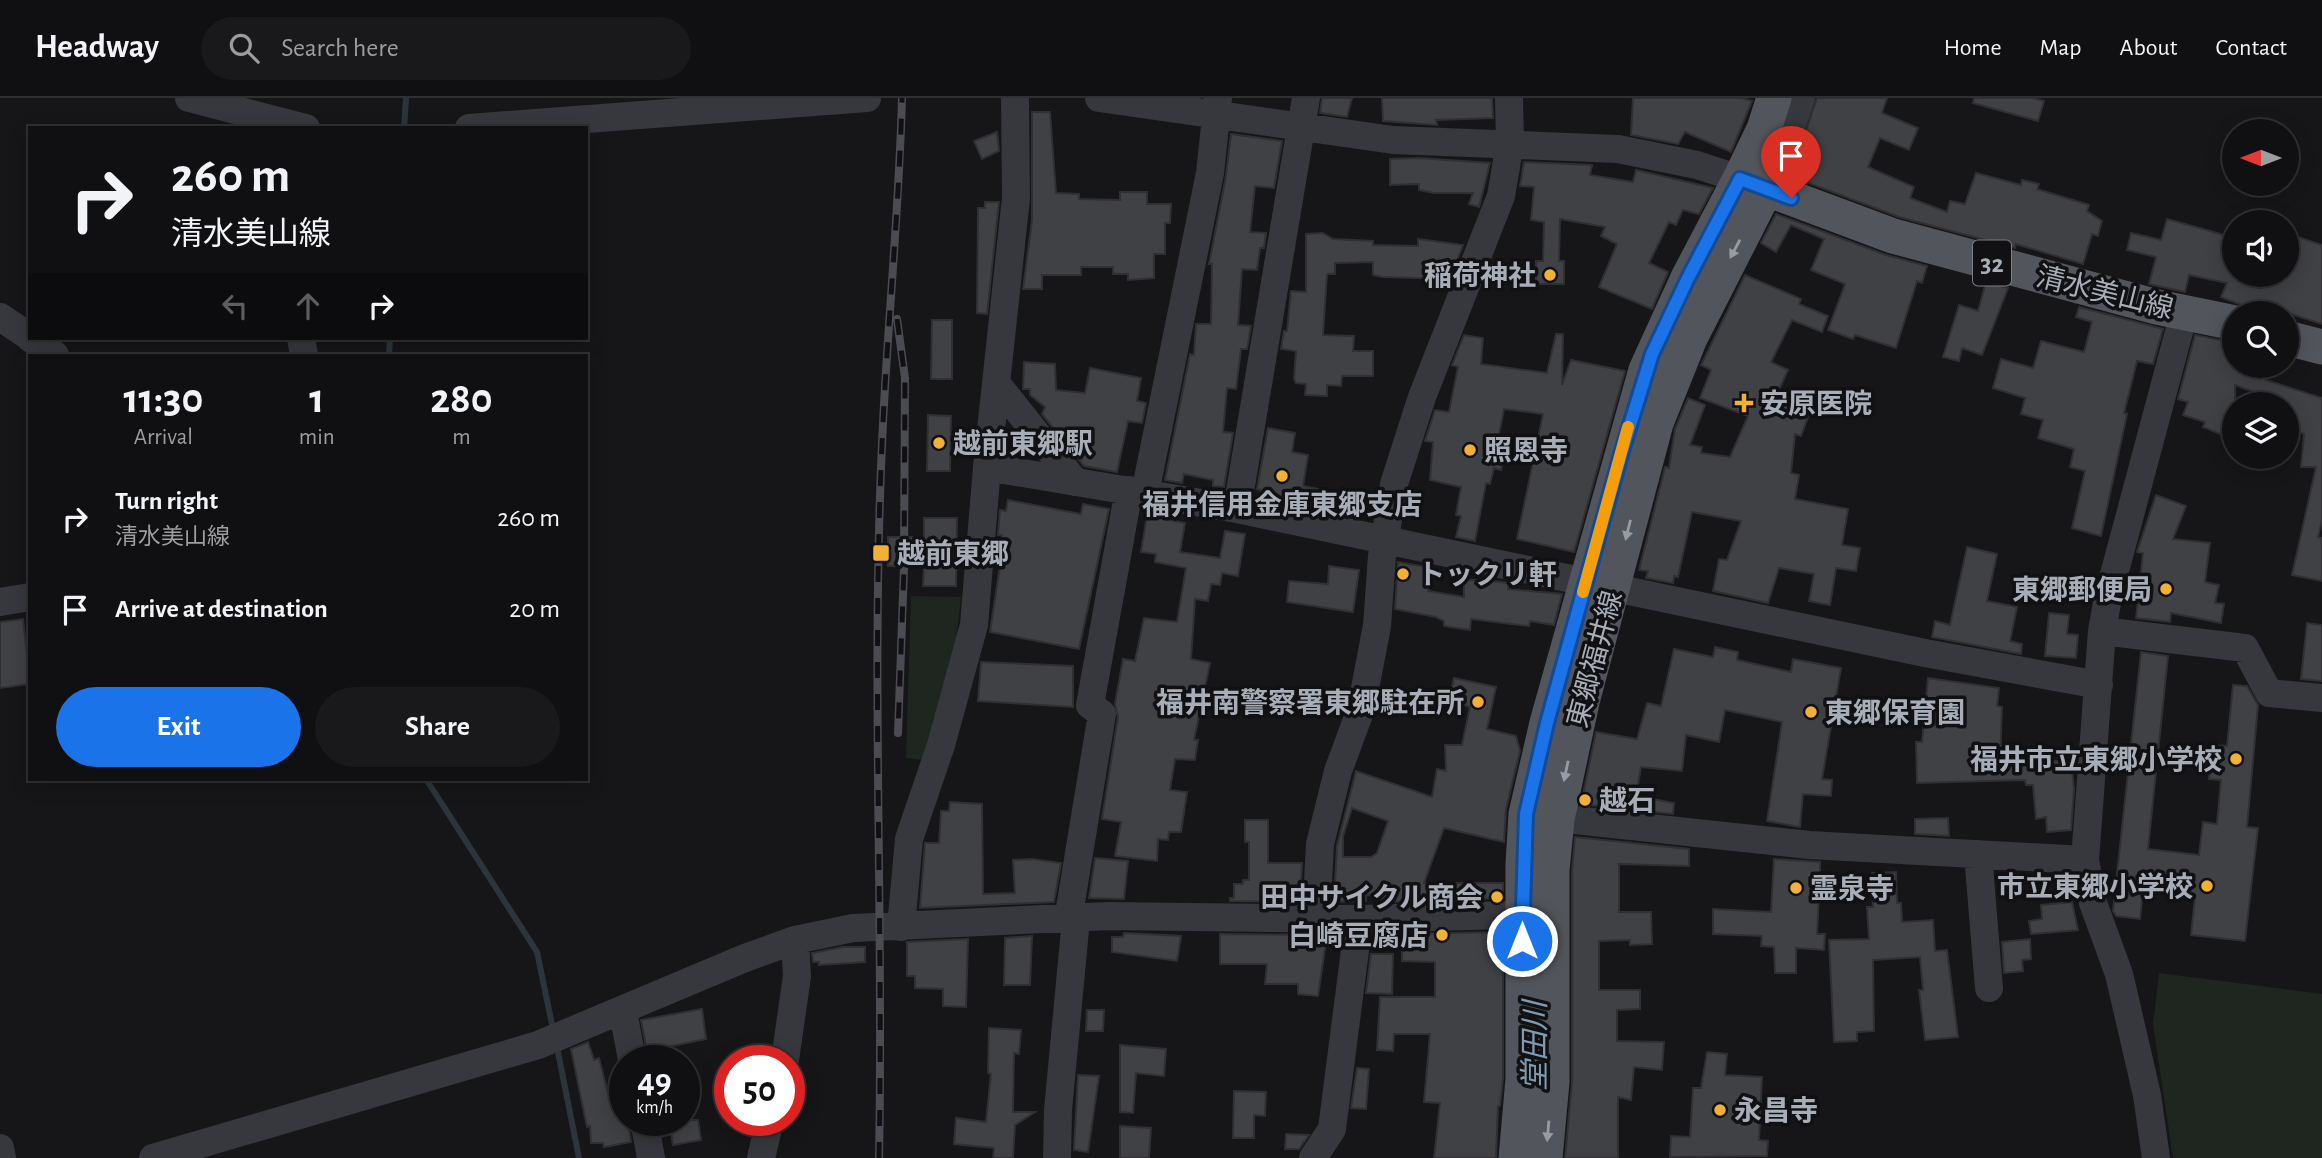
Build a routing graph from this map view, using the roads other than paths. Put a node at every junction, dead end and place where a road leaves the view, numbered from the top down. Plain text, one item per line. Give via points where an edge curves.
1 (189, 98) edge
2 (855, 98) edge
3 (867, 98) edge
4 (1015, 98) edge
5 (1099, 98) edge
6 (1306, 98) edge
7 (1509, 98) edge
8 (1774, 98) edge
9 (1801, 98) edge
10 (655, 106) edge
11 (1217, 107) edge
12 (298, 126) edge
13 (486, 126) edge
14 (1300, 128) junction
15 (1510, 143) junction
16 (1752, 183) junction
17 (2184, 313) junction
18 (0, 317) edge
19 (2222, 320) edge
20 (28, 337) edge
21 (33, 340) edge
22 (2299, 341) edge
23 (2322, 347) edge
24 (54, 354) edge
25 (996, 383) junction
26 (987, 467) junction
27 (1075, 482) junction
28 (1137, 492) junction
29 (1237, 509) junction
30 (1385, 541) junction
31 (1600, 583) junction
32 (28, 597) edge
33 (0, 603) edge
34 (2102, 631) junction
35 (2099, 684) junction
36 (2322, 698) edge
37 (1541, 816) junction
38 (1978, 854) junction
39 (2085, 860) junction
40 (1538, 914) junction
41 (1316, 919) junction
42 (1359, 919) junction
43 (1072, 920) junction
44 (901, 927) junction
45 (795, 940) junction
46 (1989, 988) dead end
47 (623, 1011) junction
48 (629, 1045) edge
49 (787, 1045) edge
50 (647, 1136) edge
51 (766, 1136) edge
52 (0, 1147) edge
53 (2, 1158) edge
54 (153, 1158) edge
55 (651, 1158) edge
56 (761, 1158) edge
57 (1057, 1158) edge
58 (1313, 1158) edge
59 (1516, 1158) edge
60 (1545, 1158) edge
61 (2156, 1158) edge

1 - 12 street
2 - 3 street
2 - 10 street
4 - 25 street via 1016,198
5 - 11 street
6 - 14 street
7 - 15 street
8 - 16 main road
9 - 16 street via 1782,154
10 - 13 street
11 - 14 street
11 - 28 street via 1210,173
14 - 15 street via 1393,140
14 - 29 street
15 - 16 street via 1618,149 1697,164
15 - 30 street via 1501,196 1422,397 1398,472
16 - 17 main road, 清水美山線 / 32 via 1893,236
16 - 31 main road, 東郷福井線 via 1717,282 1658,375
17 - 19 main road, 清水美山線 / 32
17 - 34 street
18 - 20 street
21 - 24 street
22 - 23 main road
25 - 26 street
25 - 27 street
26 - 27 street
26 - 44 street via 974,625 909,839
27 - 28 street
28 - 29 street
28 - 43 street via 1090,705 1102,714
29 - 30 street
30 - 31 street
30 - 41 street via 1377,626 1361,709 1338,771 1320,844
31 - 35 street via 1925,653
31 - 37 main road, 東郷福井線
32 - 33 street
34 - 35 street
34 - 36 street via 2245,648 2269,693
35 - 39 street
37 - 38 street via 1781,843
37 - 40 main road, 東郷福井線
38 - 39 street
38 - 46 street
39 - 61 street via 2093,903 2119,974 2147,1094
40 - 42 street
40 - 59 main road, 東郷福井線
40 -> 60 main road, 東郷福井線 via 1552,1083
41 - 42 street
41 - 43 street via 1109,916
42 - 58 street via 1332,1129
43 - 44 street
43 - 57 street
44 - 45 street via 853,928
45 - 47 street
45 - 49 street via 797,976
47 - 48 street
47 - 54 street via 538,1045
50 - 55 street
51 - 56 street
52 - 53 street

